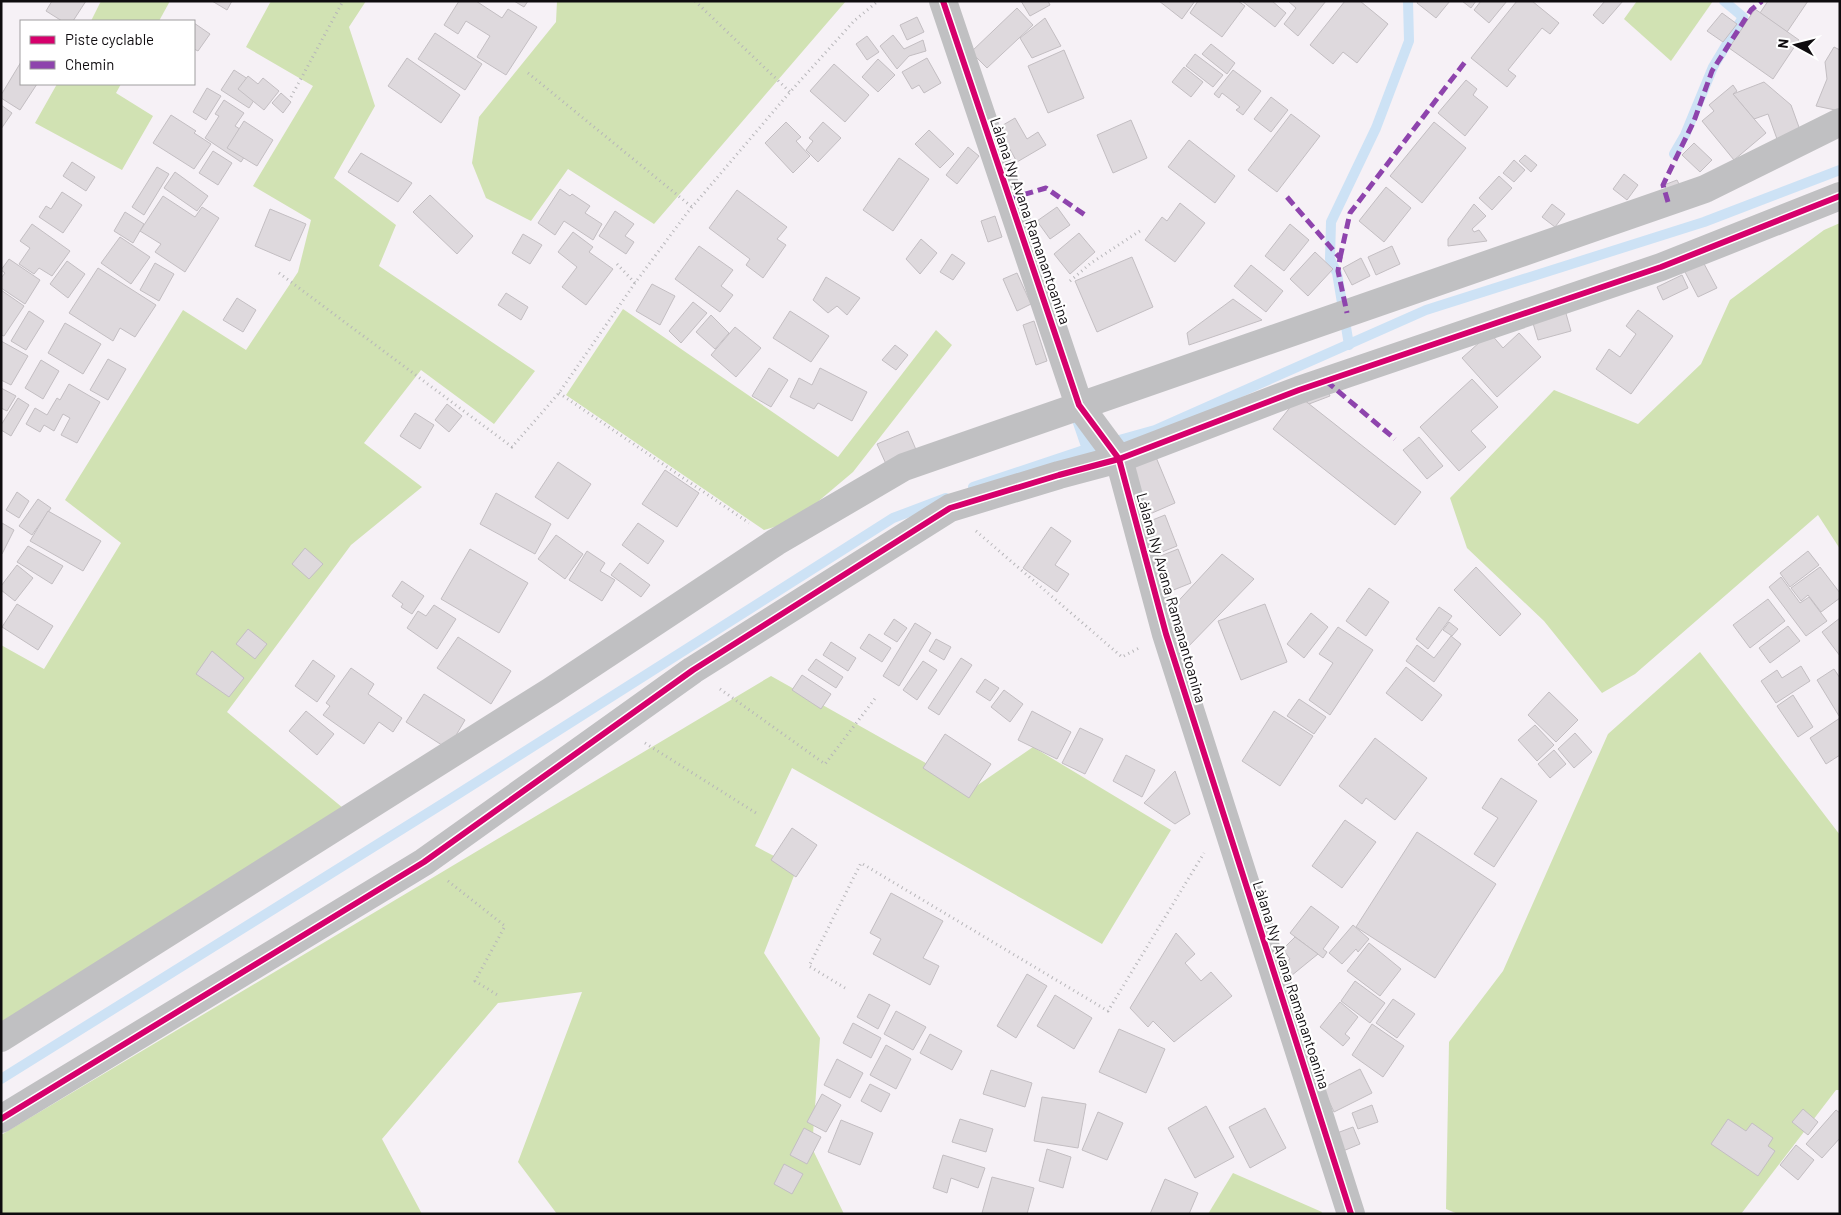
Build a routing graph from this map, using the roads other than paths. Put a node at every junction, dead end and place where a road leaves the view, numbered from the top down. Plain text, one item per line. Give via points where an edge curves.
1 (943, 1) edge
2 (1840, 122) edge
3 (1840, 196) edge
4 (1079, 405) junction
5 (1119, 459) junction
6 (1, 1038) edge
7 (1, 1119) edge
8 (1351, 1214) edge

1 - 4 street, Làlana Ny Avana Ramanantoanina
2 - 4 street via 1705,189
3 - 5 street via 1662,267 1299,390
4 - 5 street, Làlana Ny Avana Ramanantoanina
4 - 6 street via 904,467 776,542 551,691
5 - 7 street via 950,508 694,670 424,862
5 - 8 street, Làlana Ny Avana Ramanantoanina via 1166,634

